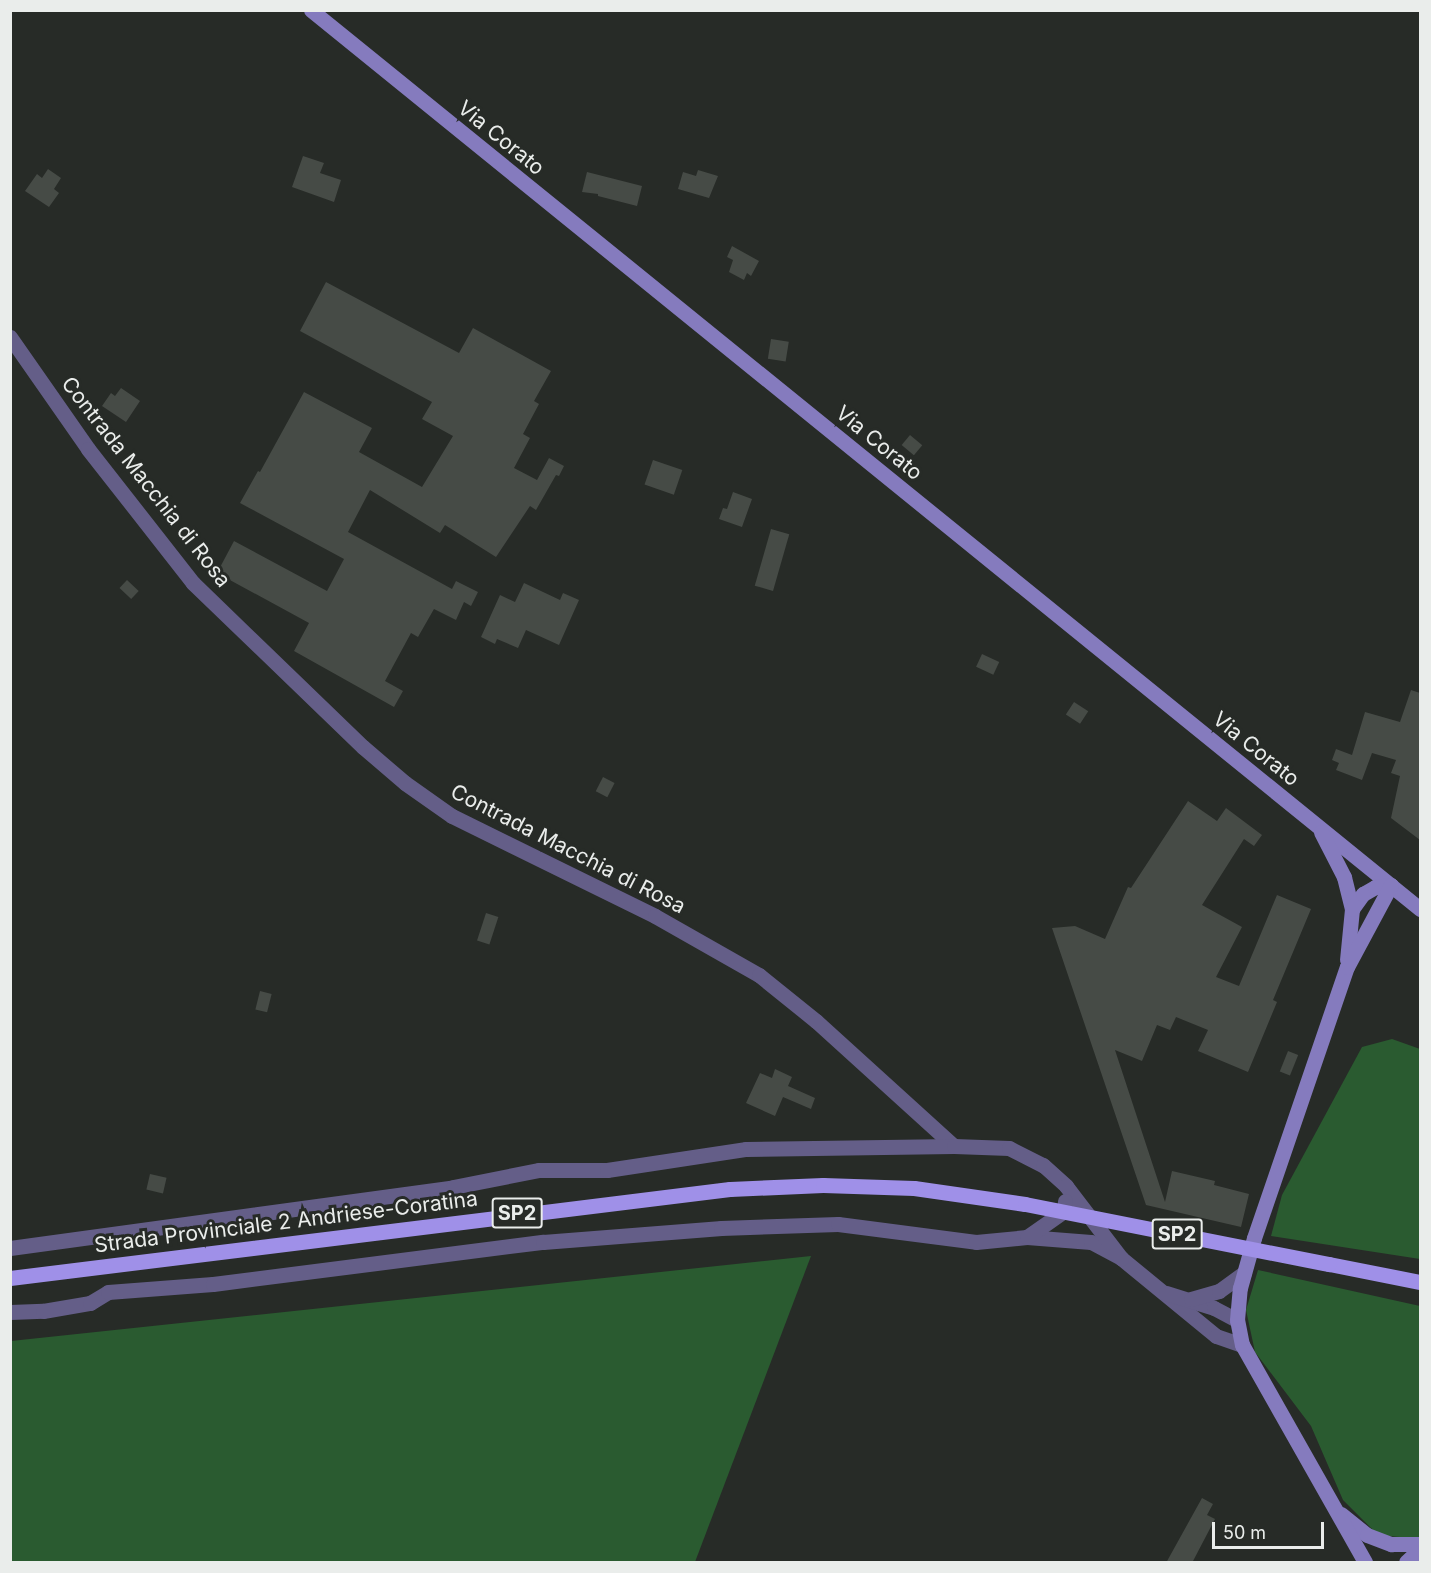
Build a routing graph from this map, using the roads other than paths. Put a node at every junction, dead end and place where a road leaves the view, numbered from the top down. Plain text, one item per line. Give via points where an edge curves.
1 (310, 10) edge
2 (10, 337) edge
3 (1318, 826) junction
4 (1390, 885) junction
5 (1352, 909) junction
6 (1420, 909) edge
7 (1347, 967) junction
8 (954, 1146) junction
9 (1066, 1186) junction
10 (1027, 1238) junction
11 (10, 1248) edge
12 (1121, 1258) junction
13 (1244, 1273) junction
14 (10, 1278) edge
15 (1418, 1280) edge
16 (1163, 1292) junction
17 (1191, 1299) junction
18 (10, 1312) edge
19 (1237, 1320) junction
20 (1242, 1345) junction
21 (1332, 1506) junction
22 (1420, 1544) edge
23 (1420, 1549) edge
24 (1365, 1563) edge
25 (1406, 1563) edge

1 - 3 main road, Via Corato
2 - 8 street, Contrada Macchia di Rosa via 88,449 193,584 405,783 452,816 656,916 759,975
3 - 4 main road, Via Corato
3 - 5 main road via 1344,877
4 - 5 main road via 1363,894
4 - 6 main road, Via Corato
4 - 7 main road
5 - 7 main road
7 - 13 main road
8 - 9 street via 1010,1148 1043,1165
8 - 11 street via 746,1149 607,1170 539,1170 453,1187
9 - 10 street via 1064,1211
9 - 12 street
10 - 12 street via 1091,1242
10 - 18 street via 976,1242 838,1224 721,1228 543,1242 213,1284 108,1292 90,1303
12 - 16 street
13 - 17 street via 1219,1291
13 - 19 main road
14 - 15 main road, Strada Provinciale 2 Andriese-Coratina / SP2, bridge via 730,1189 824,1185 914,1188 1025,1204
16 - 17 street
16 - 20 street via 1216,1336
17 - 19 street
19 - 20 main road
20 - 21 main road
21 - 22 main road via 1367,1535 1391,1544
21 - 24 main road
23 - 25 main road

